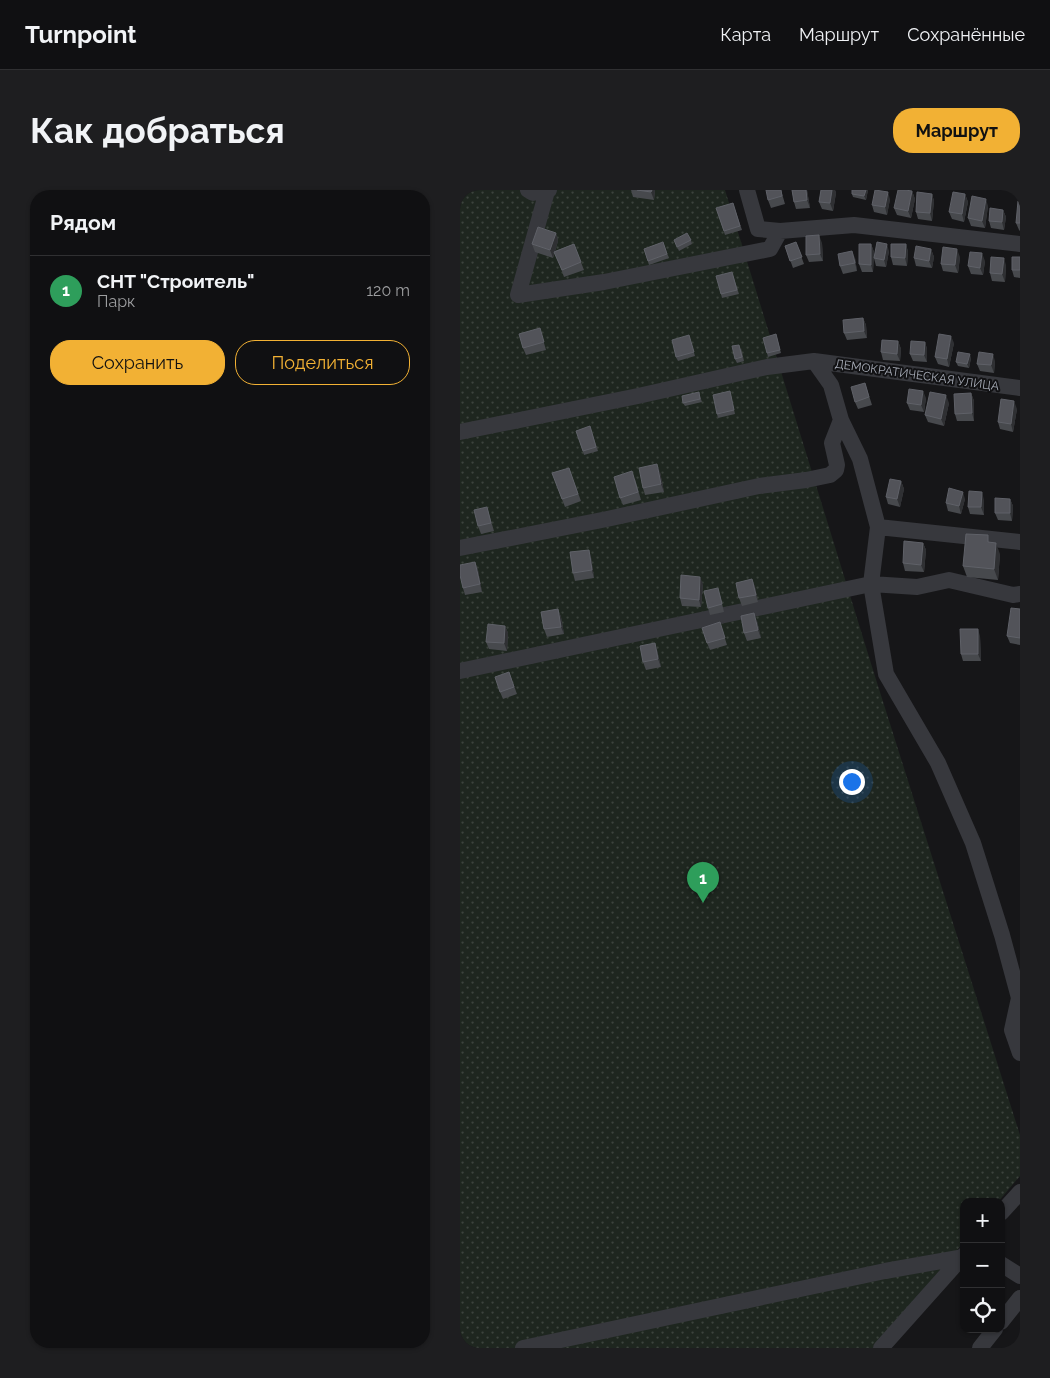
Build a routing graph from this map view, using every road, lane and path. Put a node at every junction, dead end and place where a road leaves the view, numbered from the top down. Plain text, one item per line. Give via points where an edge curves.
1 (528, 190) edge
2 (747, 190) edge
3 (548, 191) edge
4 (780, 231) junction
5 (1020, 244) edge
6 (814, 361) junction
7 (1020, 388) edge
8 (841, 420) junction
9 (460, 432) edge
10 (878, 527) junction
11 (1020, 542) edge
12 (460, 548) edge
13 (871, 584) junction
14 (1020, 594) edge
15 (460, 672) edge
16 (1020, 1053) edge
17 (1020, 1192) edge
18 (1005, 1209) edge
19 (960, 1257) edge
20 (960, 1259) edge
21 (1005, 1267) edge
22 (1020, 1276) edge
23 (1020, 1298) edge
24 (1005, 1317) edge
25 (993, 1333) edge
26 (523, 1348) edge
27 (881, 1348) edge
28 (980, 1348) edge

1 - 3 street
2 - 4 street via 758,228
3 - 4 street via 518,295 604,282 770,249
4 - 5 street via 854,225
6 - 7 street, ДЕМОКРАТИЧЕСКАЯ УЛИЦА
6 - 8 street via 832,385
6 - 9 street, ДЕМОКРАТИЧЕСКАЯ УЛИЦА via 767,367
8 - 10 street via 860,459
8 - 12 street via 832,443 836,470 830,474
10 - 11 street
10 - 13 street
13 - 14 street via 916,586 948,580
13 - 15 street
13 - 16 street via 886,674 938,762 973,843 1020,998 1012,1030
17 - 18 street
19 - 26 street
20 - 27 street
21 - 22 street
23 - 24 street
25 - 28 street

